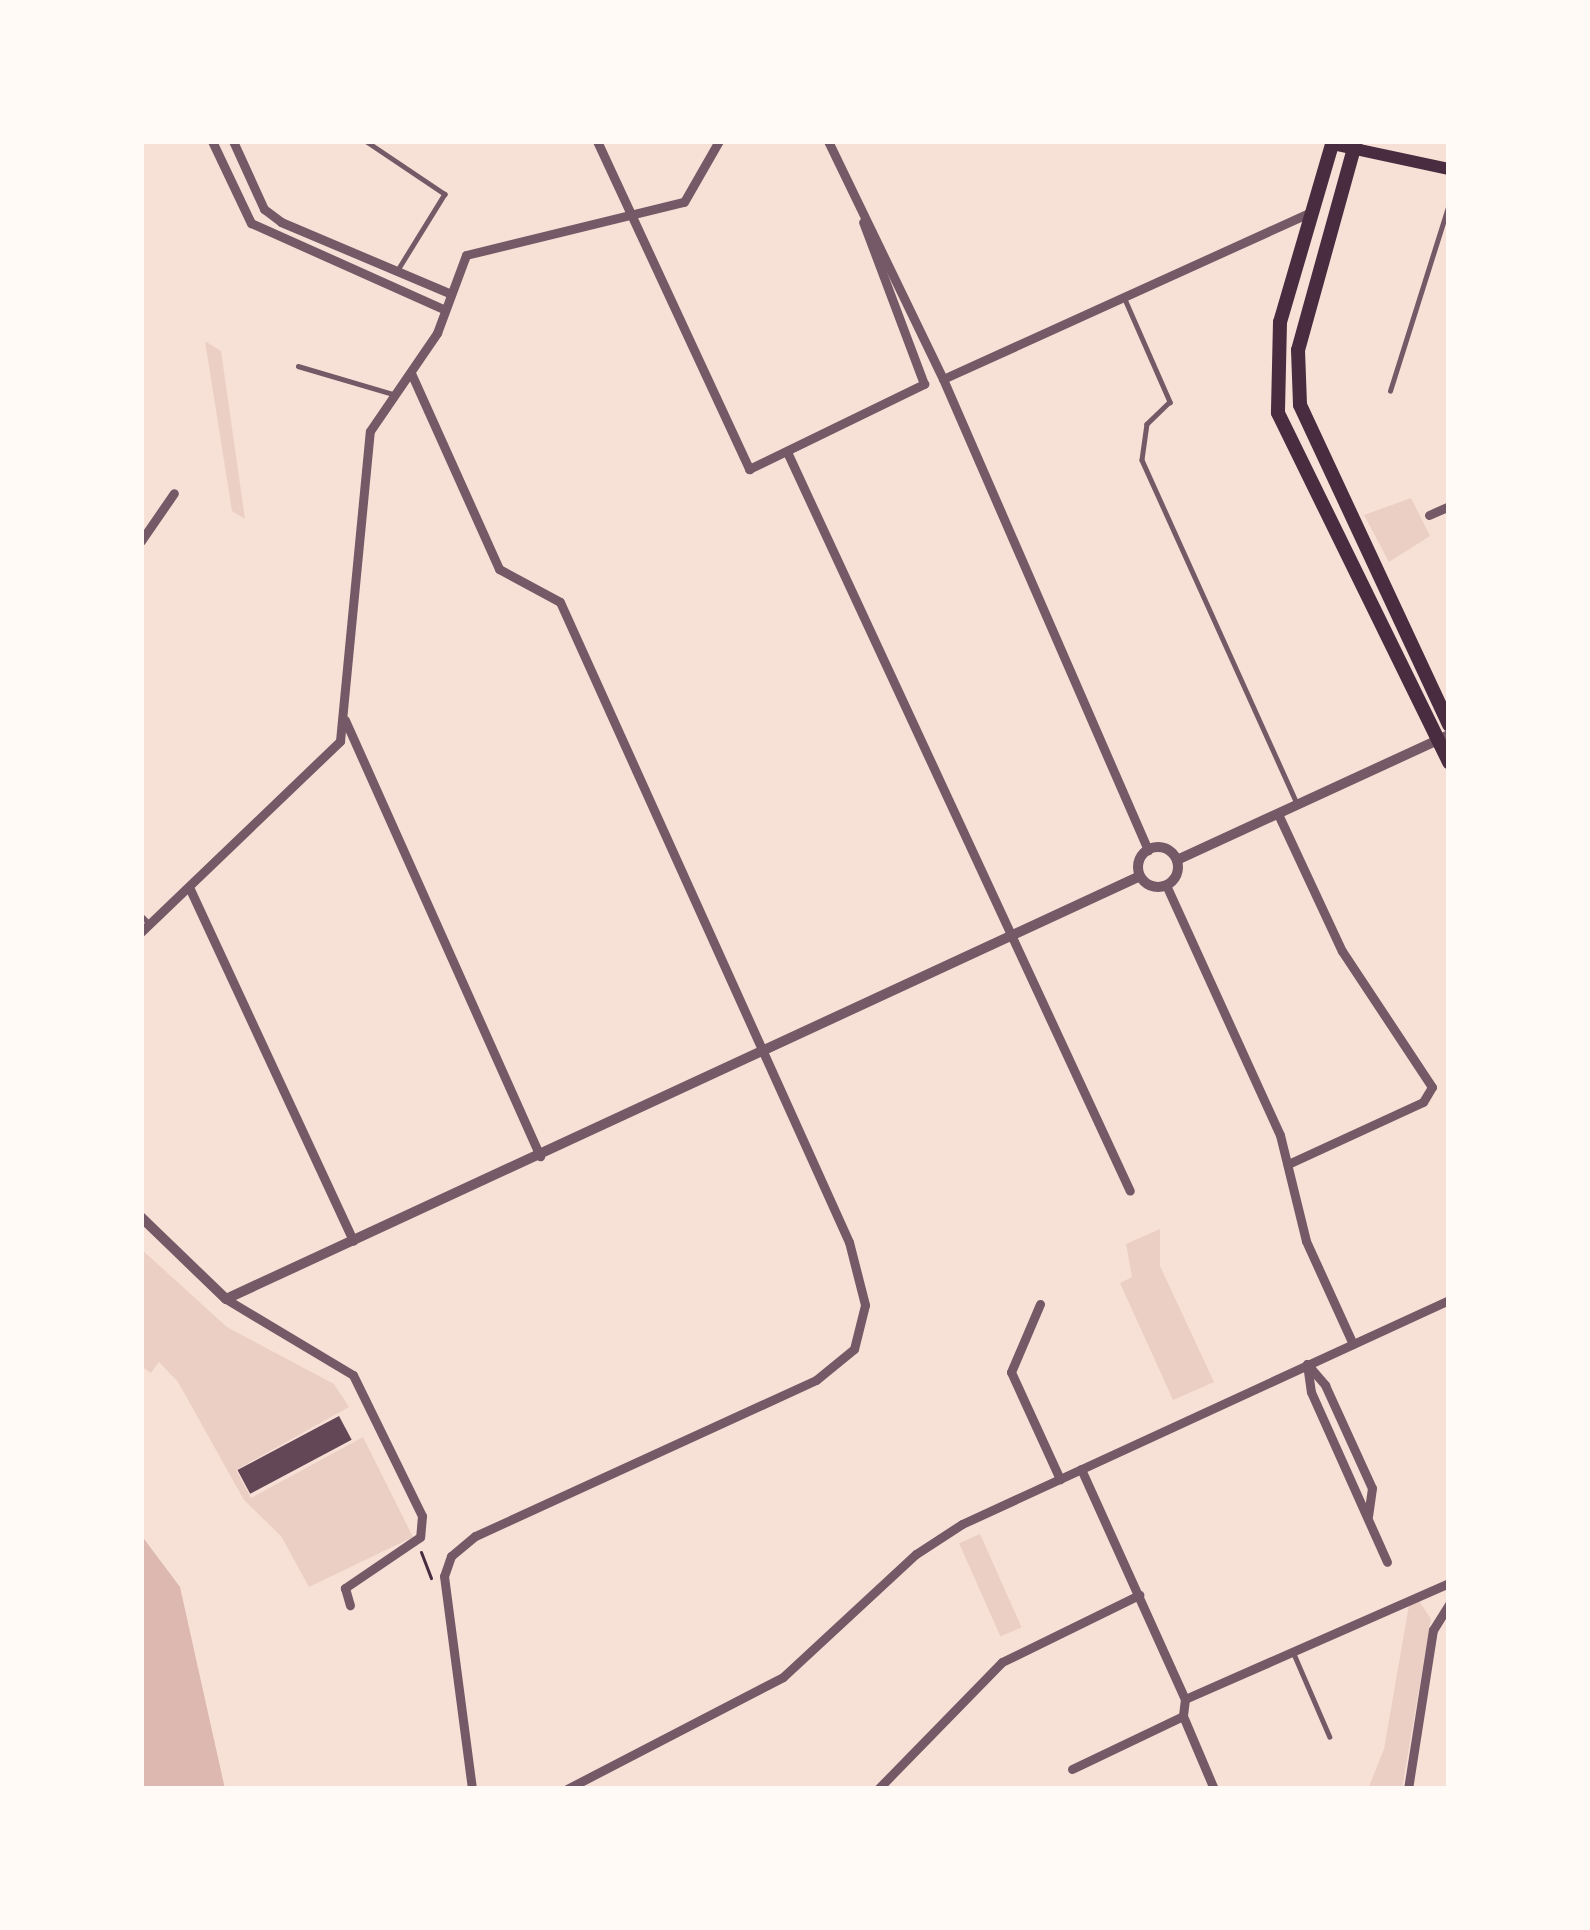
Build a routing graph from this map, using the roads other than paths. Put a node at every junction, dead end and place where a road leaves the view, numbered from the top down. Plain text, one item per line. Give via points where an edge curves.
1 (212, 141) edge
2 (233, 141) edge
3 (366, 141) edge
4 (597, 141) edge
5 (719, 141) edge
6 (828, 141) edge
7 (1332, 142) edge
8 (1354, 146) edge
9 (1449, 169) edge
10 (856, 200) junction
11 (1449, 204) edge
12 (1311, 212) junction
13 (632, 217) junction
14 (398, 271) junction
15 (448, 293) junction
16 (1124, 296) junction
17 (442, 309) junction
18 (298, 366) dead end
19 (411, 373) junction
20 (943, 379) junction
21 (1390, 391) dead end
22 (393, 394) junction
23 (788, 454) junction
24 (174, 493) dead end
25 (1449, 506) edge
26 (1429, 515) dead end
27 (141, 541) edge
28 (345, 720) junction
29 (1449, 725) edge
30 (1442, 738) edge
31 (1449, 762) edge
32 (1298, 805) junction
33 (1278, 814) junction
34 (1148, 850) junction
35 (1177, 860) junction
36 (1140, 876) junction
37 (1166, 885) junction
38 (189, 887) junction
39 (141, 915) edge
40 (145, 928) edge
41 (1010, 933) junction
42 (765, 1054) junction
43 (540, 1156) junction
44 (1288, 1163) junction
45 (1130, 1191) dead end
46 (141, 1217) edge
47 (353, 1241) junction
48 (226, 1299) junction
49 (1449, 1300) edge
50 (1040, 1304) dead end
51 (1353, 1344) junction
52 (1306, 1364) junction
53 (1082, 1469) junction
54 (1060, 1479) junction
55 (1387, 1562) dead end
56 (1449, 1583) edge
57 (1139, 1595) junction
58 (1449, 1604) edge
59 (350, 1605) dead end
60 (1293, 1652) junction
61 (1185, 1699) junction
62 (1184, 1716) junction
63 (1330, 1737) dead end
64 (1072, 1769) dead end
65 (472, 1789) edge
66 (567, 1789) edge
67 (878, 1789) edge
68 (1214, 1789) edge
69 (1408, 1789) edge

1 - 17 street via 251,223
2 - 14 street via 264,209
3 - 14 lane via 445,194
4 - 13 street
5 - 13 street via 691,199
6 - 10 street
7 - 8 main road
7 - 12 highway
8 - 9 main road
8 - 29 highway via 1298,350 1300,405
10 - 20 street
10 - 23 street via 923,375 918,392
11 - 21 lane
12 - 16 street
12 - 30 highway via 1274,353 1278,413
13 - 15 street via 466,255
13 - 23 street via 749,469
14 - 15 street
15 - 17 street
16 - 20 street
16 - 32 lane via 1170,402 1147,424 1142,460
17 - 19 street
18 - 22 lane
19 - 22 street
19 - 42 street via 500,569 560,602
20 - 34 street
22 - 28 street via 370,431 366,456
23 - 41 street
24 - 27 street
25 - 26 street
28 - 38 street via 335,750
28 - 43 street
30 - 31 highway
30 - 32 street
32 - 33 street
33 - 35 street
33 - 44 street via 1342,952 1432,1087 1423,1102
34 - 35 street via 1164,848
34 - 36 street
35 - 37 street
36 - 37 street
36 - 41 street
37 - 44 street
38 - 40 street
38 - 47 street
39 - 40 lane
41 - 42 street
41 - 45 street
42 - 43 street
42 - 65 street via 859,1268 861,1335 847,1357 802,1387 476,1536 451,1556 444,1576
43 - 47 street
44 - 51 street via 1306,1241
46 - 48 street
47 - 48 street
48 - 59 street via 353,1375 422,1516 418,1538 345,1588
49 - 51 street
50 - 54 street via 1011,1372
51 - 52 street
52 - 53 street
52 - 55 street via 1325,1385 1372,1488 1368,1516
53 - 54 street
53 - 57 street
54 - 66 street via 933,1541 783,1677
56 - 60 street
57 - 61 street
57 - 67 street via 1002,1662
58 - 69 street via 1433,1630
60 - 61 street
60 - 63 lane
61 - 62 street
62 - 64 street
62 - 68 street

